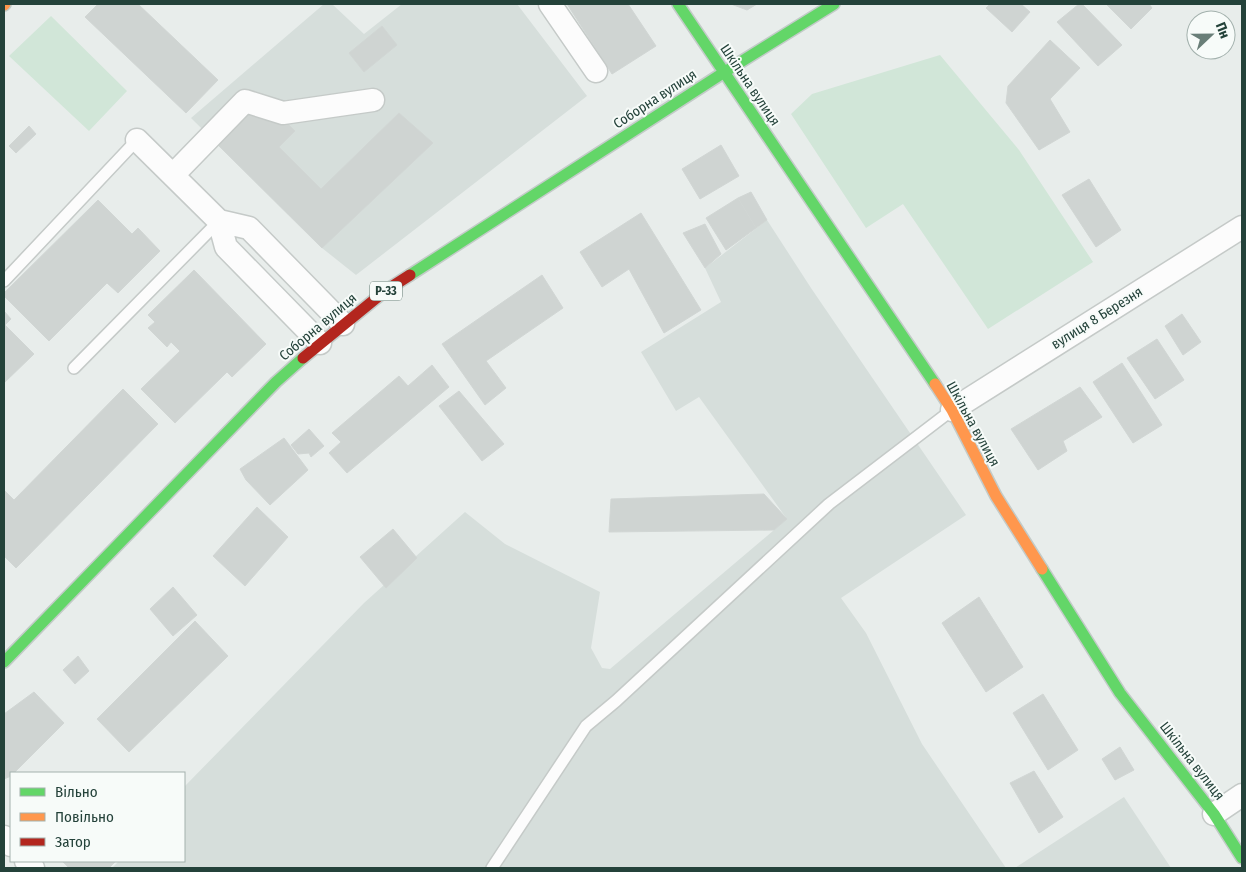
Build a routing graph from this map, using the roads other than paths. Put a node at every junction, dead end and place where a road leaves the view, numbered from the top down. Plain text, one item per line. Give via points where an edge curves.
1 (550, 4) edge
2 (678, 4) edge
3 (834, 4) edge
4 (596, 71) dead end
5 (723, 73) junction
6 (372, 100) dead end
7 (138, 140) joint
8 (173, 175) junction
9 (219, 221) junction
10 (1242, 226) edge
11 (4, 281) edge
12 (343, 324) junction
13 (320, 343) junction
14 (74, 368) dead end
15 (952, 410) junction
16 (4, 662) edge
17 (1242, 795) edge
18 (1214, 814) junction
19 (1242, 858) edge
20 (492, 868) edge

1 - 4 street
2 - 5 main road, Шкільна вулиця
3 - 5 main road, Соборна вулиця / Р-33
5 - 12 main road, Соборна вулиця / Р-33 via 385,291
5 - 15 main road, Шкільна вулиця
6 - 8 street via 283,113 245,101
7 - 8 street
7 - 11 lane
8 - 9 street
9 - 12 street via 250,228
9 - 13 street via 226,247
9 - 14 lane
10 - 15 street, вулиця 8 Березня
12 - 13 main road, Соборна вулиця / Р-33
13 - 16 main road, Соборна вулиця / Р-33 via 276,382
15 - 18 main road, Шкільна вулиця via 996,496 1120,694
15 - 20 lane via 829,504 586,726
17 - 18 street
18 - 19 main road, Шкільна вулиця

